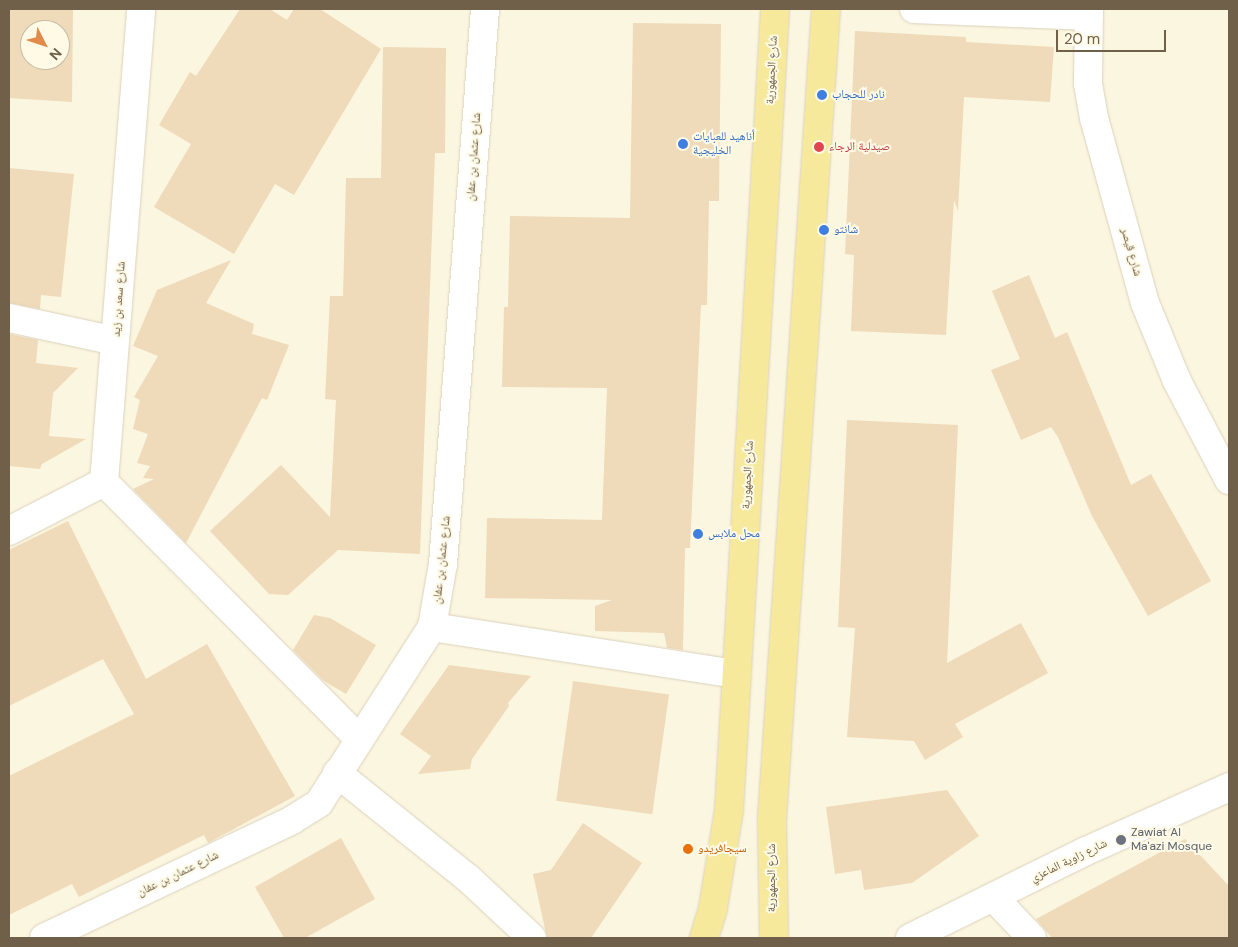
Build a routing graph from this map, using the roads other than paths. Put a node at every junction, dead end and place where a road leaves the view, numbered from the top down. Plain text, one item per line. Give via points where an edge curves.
1 (141, 9) edge
2 (485, 9) edge
3 (775, 9) edge
4 (826, 9) edge
5 (914, 9) edge
6 (1089, 12) edge
7 (9, 318) edge
8 (116, 340) junction
9 (1229, 480) edge
10 (104, 482) junction
11 (9, 532) edge
12 (432, 627) junction
13 (736, 674) junction
14 (359, 739) junction
15 (338, 773) junction
16 (1229, 787) edge
17 (995, 899) junction
18 (44, 938) edge
19 (532, 938) edge
20 (704, 938) edge
21 (774, 938) edge
22 (910, 938) edge
23 (1032, 938) edge

1 - 8 street, شارع سعد بن زيد
2 - 12 street, شارع عثمان بن عفان via 443,564
3 - 13 main road, شارع الجمهورية
4 - 21 main road, شارع الجمهورية via 772,819
5 - 6 street
6 - 9 street, شارع قيصر via 1088,84 1094,118 1145,303 1177,381
7 - 8 street
8 - 10 street, شارع سعد بن زيد
10 - 11 street
10 - 14 street
12 - 13 street
12 - 14 street, شارع عثمان بن عفان
13 - 20 main road, شارع الجمهورية via 729,810 713,908
14 - 15 street, شارع عثمان بن عفان
15 - 18 street, شارع عثمان بن عفان via 319,803 301,815
15 - 19 street via 469,879
16 - 17 street, شارع زاوية الماعزي via 1086,851
17 - 22 street, شارع زاوية الماعزي
17 - 23 street

